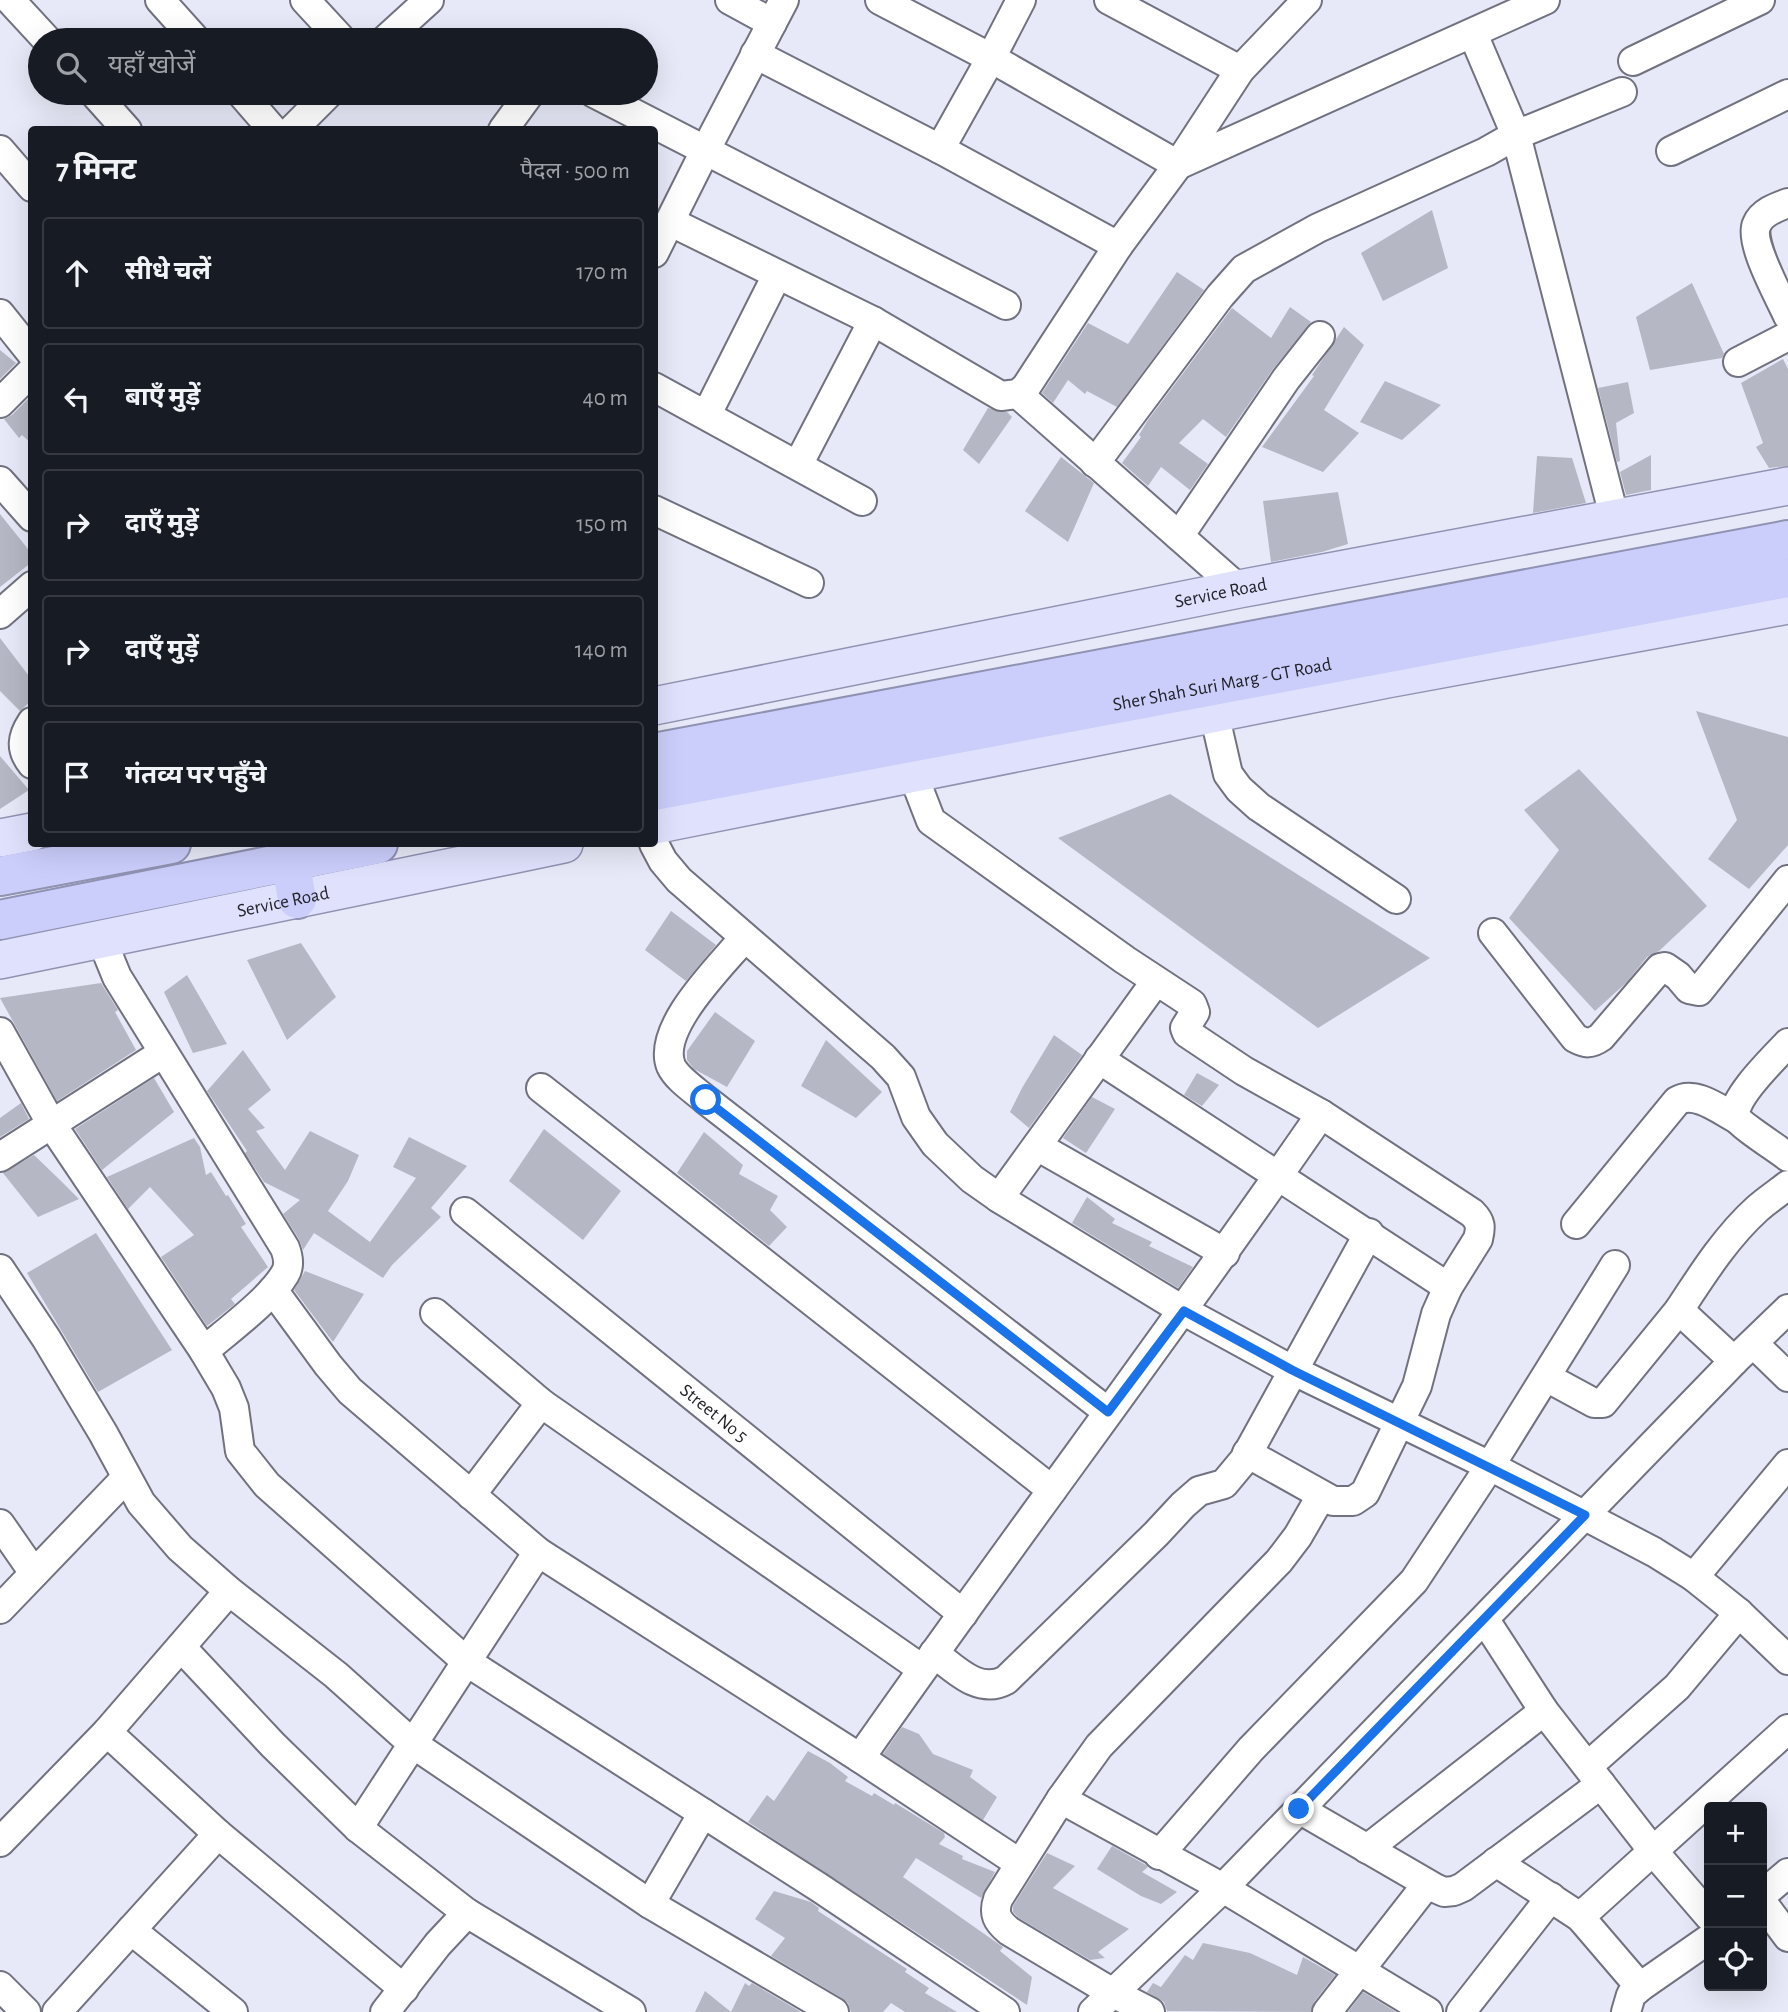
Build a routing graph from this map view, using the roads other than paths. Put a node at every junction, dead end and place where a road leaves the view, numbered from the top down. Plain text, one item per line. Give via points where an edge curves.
1 (10, 0) edge
2 (160, 0) edge
3 (305, 0) edge
4 (429, 0) edge
5 (730, 0) edge
6 (880, 0) edge
7 (1021, 0) edge
8 (1109, 0) edge
9 (1307, 0) edge
10 (1760, 0) edge
11 (1530, 3) edge
12 (778, 11) edge
13 (36, 28) edge
14 (185, 28) edge
15 (331, 28) edge
16 (398, 28) edge
17 (1474, 34) junction
18 (755, 54) junction
19 (991, 58) junction
20 (1633, 61) dead end
21 (1240, 70) junction
22 (1622, 92) dead end
23 (1788, 94) edge
24 (105, 105) edge
25 (251, 105) edge
26 (317, 105) edge
27 (521, 105) edge
28 (617, 105) edge
29 (123, 126) edge
30 (270, 126) edge
31 (296, 126) edge
32 (506, 126) edge
33 (657, 126) edge
34 (658, 126) edge
35 (1516, 135) junction
36 (940, 149) junction
37 (0, 150) edge
38 (705, 151) junction
39 (1671, 151) dead end
40 (1178, 165) junction
41 (28, 182) edge
42 (1788, 202) edge
43 (671, 222) junction
44 (658, 246) edge
45 (1118, 246) junction
46 (777, 275) junction
47 (1006, 306) dead end
48 (0, 314) edge
49 (1788, 316) edge
50 (873, 321) junction
51 (1320, 336) dead end
52 (1788, 336) edge
53 (28, 349) edge
54 (1738, 362) dead end
55 (28, 376) edge
56 (658, 389) edge
57 (1018, 394) junction
58 (0, 403) edge
59 (707, 414) junction
60 (1094, 463) junction
61 (798, 465) junction
62 (0, 481) edge
63 (1788, 486) edge
64 (862, 501) dead end
65 (28, 512) edge
66 (658, 512) edge
67 (1615, 520) junction
68 (1179, 537) junction
69 (1788, 540) edge
70 (1788, 578) edge
71 (809, 583) dead end
72 (1239, 589) junction
73 (28, 590) edge
74 (1788, 605) edge
75 (0, 614) edge
76 (658, 705) edge
77 (1214, 713) junction
78 (28, 728) edge
79 (658, 752) edge
80 (28, 756) edge
81 (912, 772) junction
82 (658, 791) edge
83 (658, 824) edge
84 (28, 833) edge
85 (0, 838) edge
86 (155, 847) edge
87 (362, 847) edge
88 (550, 847) edge
89 (656, 847) edge
90 (290, 860) junction
91 (0, 876) edge
92 (1788, 880) edge
93 (1396, 899) dead end
94 (297, 900) junction
95 (0, 920) edge
96 (1493, 933) dead end
97 (104, 938) junction
98 (744, 938) junction
99 (0, 960) edge
100 (1156, 981) junction
101 (0, 1032) edge
102 (1788, 1043) edge
103 (163, 1053) junction
104 (1100, 1059) junction
105 (541, 1088) dead end
106 (1321, 1114) junction
107 (1737, 1119) junction
108 (52, 1125) junction
109 (1037, 1146) junction
110 (0, 1157) edge
111 (1788, 1157) edge
112 (1279, 1176) junction
113 (1788, 1185) edge
114 (999, 1198) junction
115 (464, 1212) dead end
116 (1576, 1224) dead end
117 (1368, 1233) junction
118 (1225, 1253) junction
119 (1615, 1265) dead end
120 (0, 1269) edge
121 (1448, 1287) junction
122 (273, 1290) junction
123 (1788, 1309) edge
124 (1679, 1310) junction
125 (1184, 1311) junction
126 (435, 1313) dead end
127 (204, 1351) junction
128 (1744, 1352) junction
129 (1292, 1370) junction
130 (1546, 1377) junction
131 (1788, 1377) edge
132 (541, 1403) junction
133 (1108, 1412) junction
134 (1399, 1423) junction
135 (1247, 1453) junction
136 (1788, 1464) edge
137 (1490, 1466) junction
138 (126, 1478) junction
139 (1052, 1490) junction
140 (471, 1495) junction
141 (1321, 1496) junction
142 (1585, 1515) junction
143 (0, 1524) edge
144 (538, 1552) junction
145 (34, 1573) junction
146 (1693, 1577) junction
147 (229, 1591) junction
148 (0, 1609) edge
149 (1740, 1613) junction
150 (963, 1614) junction
151 (1485, 1620) junction
152 (181, 1647) junction
153 (1787, 1656) edge
154 (928, 1661) junction
155 (467, 1662) junction
156 (1544, 1711) junction
157 (1788, 1729) edge
158 (107, 1732) junction
159 (412, 1744) junction
160 (860, 1758) junction
161 (1595, 1775) junction
162 (1061, 1799) junction
163 (1299, 1809) junction
164 (703, 1813) junction
165 (358, 1828) junction
166 (218, 1834) junction
167 (0, 1842) edge
168 (1367, 1849) junction
169 (1653, 1851) junction
170 (1159, 1855) junction
171 (1496, 1861) junction
172 (1019, 1863) junction
173 (1788, 1873) edge
174 (1427, 1884) junction
175 (1223, 1888) junction
176 (1767, 1891) edge
177 (1552, 1897) junction
178 (650, 1904) junction
179 (1767, 1909) edge
180 (1704, 1910) edge
181 (467, 1913) junction
182 (1580, 1917) junction
183 (131, 1930) junction
184 (1788, 1937) edge
185 (1704, 1943) edge
186 (1360, 1970) junction
187 (0, 1986) edge
188 (404, 1989) junction
189 (591, 2003) edge
190 (1103, 2003) edge
191 (1628, 2003) edge
192 (26, 2012) edge
193 (57, 2012) edge
194 (233, 2012) edge
195 (385, 2012) edge
196 (631, 2012) edge
197 (834, 2012) edge
198 (1005, 2012) edge
199 (1150, 2012) edge
200 (1327, 2012) edge
201 (1428, 2012) edge
202 (1461, 2012) edge

1 - 13 street
2 - 14 street
3 - 15 street
4 - 16 street
5 - 12 street
6 - 19 street
7 - 19 street
8 - 21 street
9 - 21 street
10 - 20 street
11 - 17 street
12 - 18 street
17 - 35 street
17 - 40 street
18 - 36 street
18 - 38 street
19 - 36 street
19 - 40 street
21 - 40 street
22 - 35 street
23 - 39 street
24 - 29 street
25 - 30 street
26 - 31 street
27 - 32 street
28 - 33 street
34 - 38 street
35 - 60 street via 1318,228 1244,270
35 - 67 street
36 - 45 street
37 - 41 street
38 - 43 street
38 - 47 street
40 - 45 street
42 - 49 street via 1763,215 1754,232
43 - 44 street
43 - 46 street
45 - 57 street
46 - 50 street
46 - 59 street
48 - 53 street
50 - 57 street via 1001,396
50 - 61 street
51 - 68 street
52 - 54 street
55 - 58 street
56 - 59 street
57 - 60 street
59 - 61 street
60 - 68 street
61 - 64 street
62 - 65 street
63 - 67 main road, Service Road
66 - 71 street
67 - 72 main road, Service Road
68 - 72 street
69 - 79 highway, Sher Shah Suri Marg - GT Road
70 - 82 highway, Sher Shah Suri Marg - GT Road
72 - 76 main road, Service Road
73 - 75 street
74 - 77 main road
77 - 81 main road
77 - 93 street via 1228,774 1240,789 1259,807
78 - 80 street via 23,746
81 - 83 main road
81 - 100 street via 931,821
84 - 85 main road
86 - 91 highway
87 - 90 highway
88 - 94 main road, Service Road
89 - 98 street via 679,880
90 - 94 highway
90 - 95 highway
92 - 96 street via 1699,991 1689,989 1671,970 1660,968 1592,1043 1576,1038
94 - 97 main road, Service Road
97 - 99 main road, Service Road
97 - 103 street via 117,977
98 - 114 street via 883,1057 901,1077 929,1137
98 - 133 street via 691,1001 676,1027 667,1052 672,1069
100 - 104 street
100 - 106 street via 1194,1006 1187,1033
101 - 108 street
102 - 107 street via 1748,1087 1735,1107
103 - 108 street
103 - 122 street via 285,1248 287,1272
104 - 109 street
104 - 112 street
105 - 139 street
106 - 112 street
106 - 121 street via 1479,1220 1478,1239
107 - 111 street
107 - 116 street via 1695,1098 1677,1101
108 - 110 street
108 - 127 street
109 - 114 street
109 - 118 street
112 - 117 street
112 - 118 street
113 - 124 street via 1744,1223
114 - 125 street
115 - 150 street, Street No 5
117 - 121 street
117 - 129 street
118 - 125 street
119 - 130 street
120 - 138 street via 46,1338
121 - 134 street via 1417,1386
122 - 127 street
122 - 140 street via 350,1391
123 - 128 street
124 - 128 street
124 - 130 street via 1603,1403 1594,1403
125 - 129 street
125 - 133 street
126 - 132 street
127 - 155 street via 226,1388 240,1451 249,1465
128 - 131 street
128 - 142 street
129 - 134 street
129 - 135 street
130 - 137 street
132 - 140 street
132 - 154 street
133 - 139 street
134 - 137 street
134 - 141 street via 1365,1493 1345,1503
135 - 141 street
135 - 154 street via 1235,1474 1224,1484 1199,1491 1182,1505 1006,1680 977,1683
136 - 146 street
137 - 142 street
137 - 170 street via 1414,1581 1251,1749
138 - 145 street
138 - 147 street via 180,1548
139 - 150 street
140 - 144 street
141 - 162 street via 1279,1561 1099,1746
142 - 146 street
142 - 151 street
143 - 145 street
144 - 155 street
144 - 160 street
145 - 148 street
146 - 149 street
147 - 152 street
147 - 159 street via 336,1675
149 - 153 street
149 - 161 street
150 - 154 street
151 - 156 street
151 - 163 street
152 - 158 street
152 - 165 street
154 - 160 street
155 - 159 street
155 - 164 street
156 - 161 street
156 - 168 street
157 - 169 street
158 - 166 street
158 - 167 street
159 - 165 street
159 - 178 street
160 - 172 street
161 - 169 street
161 - 171 street
162 - 170 street
162 - 172 street
163 - 168 street
163 - 175 street
164 - 178 street
164 - 198 street
165 - 181 street
166 - 183 street
166 - 188 street
168 - 174 street
169 - 180 street
169 - 182 street
170 - 175 street
171 - 174 street via 1454,1891
171 - 177 street
172 - 190 street via 998,1899 994,1911 999,1923
173 - 176 street
174 - 186 street
175 - 186 street
175 - 190 street
177 - 182 street
177 - 202 street
178 - 197 street
179 - 184 street
181 - 188 street
181 - 189 street
182 - 191 street
183 - 193 street
183 - 194 street
185 - 191 street
186 - 200 street
186 - 201 street
187 - 192 street
188 - 195 street
189 - 196 street
190 - 199 street

